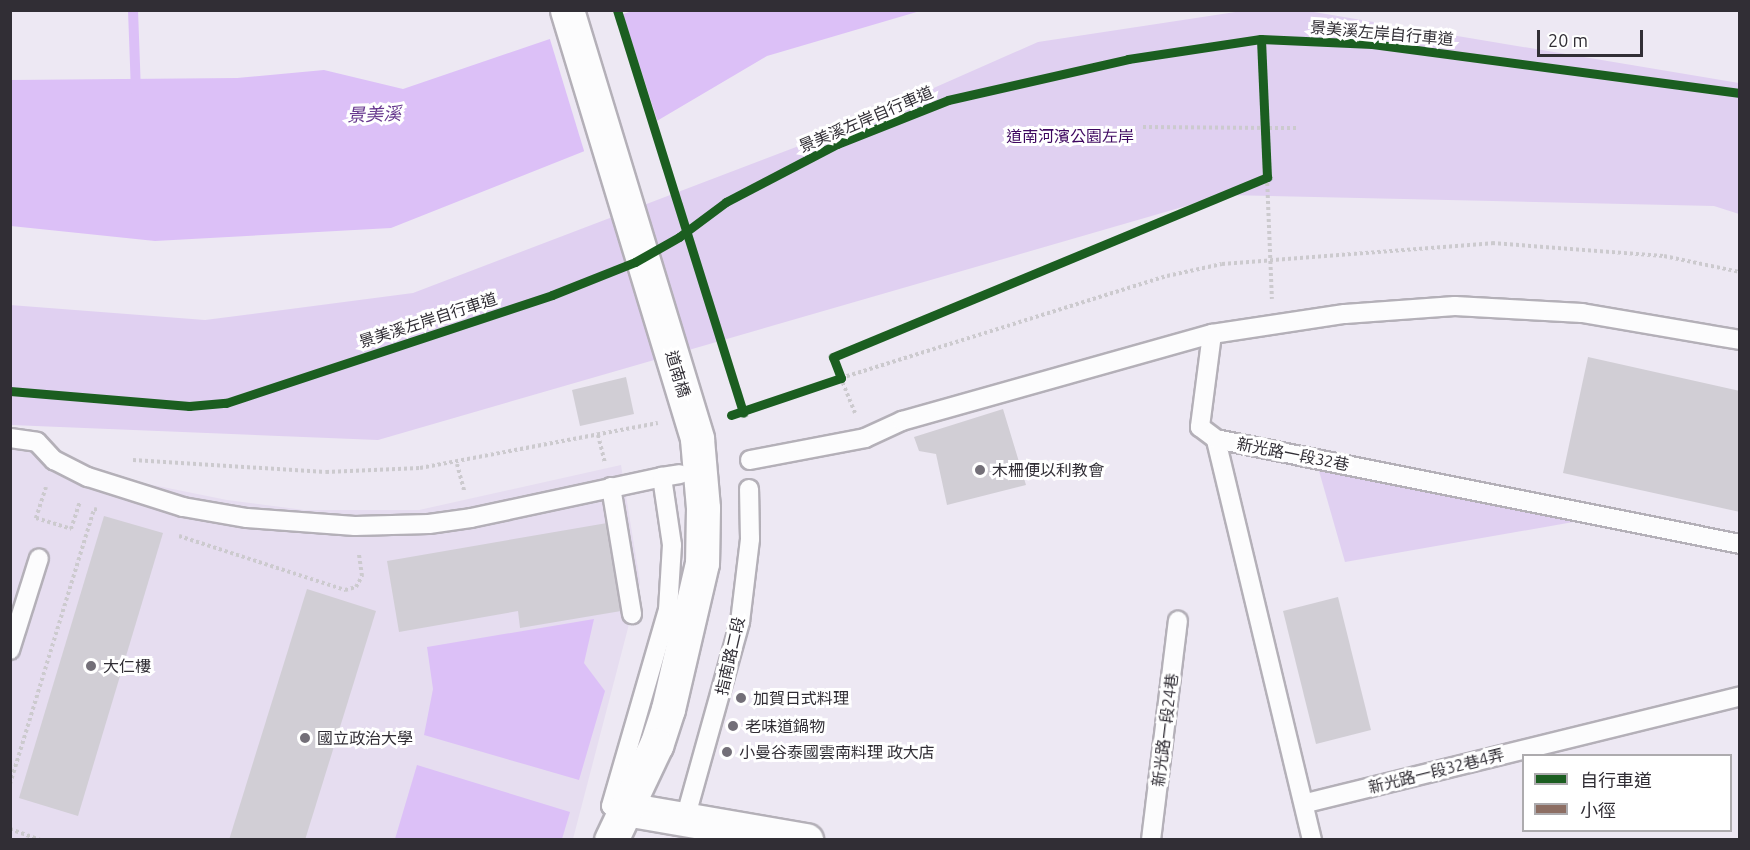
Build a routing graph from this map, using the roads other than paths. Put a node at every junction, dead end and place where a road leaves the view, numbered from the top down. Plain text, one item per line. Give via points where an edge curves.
1 (567, 10) edge
2 (1212, 334) junction
3 (1740, 340) edge
4 (10, 438) edge
5 (1216, 439) junction
6 (750, 460) dead end
7 (680, 474) dead end
8 (662, 477) junction
9 (611, 487) junction
10 (749, 489) dead end
11 (1740, 544) edge
12 (39, 558) dead end
13 (632, 614) dead end
14 (1178, 621) dead end
15 (10, 650) edge
16 (1740, 696) edge
17 (1306, 803) junction
18 (626, 809) junction
19 (685, 819) junction
20 (611, 840) edge
21 (806, 840) edge
22 (1151, 840) edge
23 (1312, 840) edge

1 - 18 street, 道南橋 via 697,440 704,508 702,563 656,745
2 - 3 lane via 1345,314 1455,306 1582,313
2 - 5 lane via 1200,427
2 - 6 lane via 902,421 865,438
4 - 9 lane via 37,442 54,460 88,477 183,507 247,518 355,526 440,523 513,511
5 - 11 lane, 新光路一段32巷
5 - 17 lane, 新光路一段32巷
7 - 8 lane
8 - 9 lane
8 - 18 lane via 672,545 668,610 611,806
9 - 13 lane
10 - 19 lane, 指南路二段 via 750,539 740,622
12 - 15 lane
14 - 22 lane, 新光路一段24巷
16 - 17 lane, 新光路一段32巷4弄
17 - 23 lane, 新光路一段32巷
18 - 19 street
18 - 20 street
19 - 21 street

